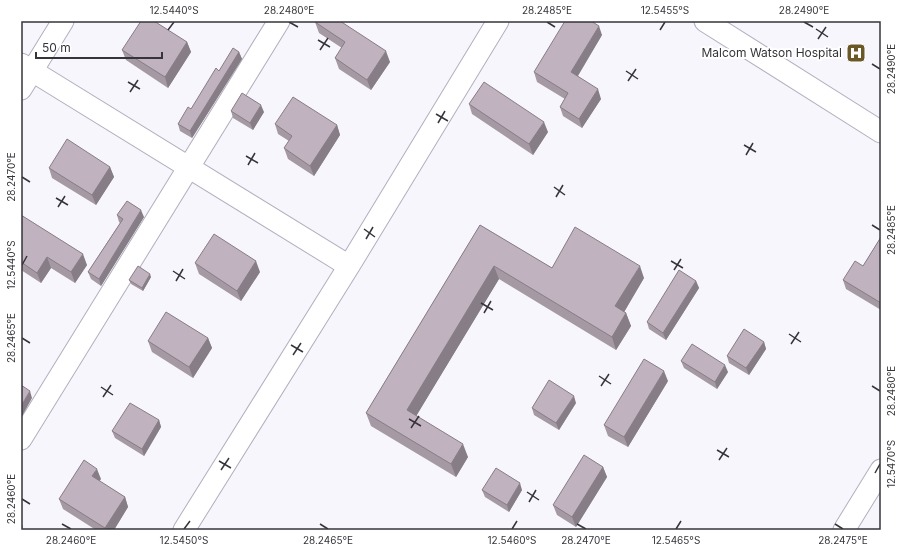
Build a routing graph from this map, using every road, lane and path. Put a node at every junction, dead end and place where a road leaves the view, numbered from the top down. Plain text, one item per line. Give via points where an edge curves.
1 (63, 21) edge
2 (279, 21) edge
3 (498, 21) edge
4 (705, 21) edge
5 (27, 68) edge
6 (21, 89) edge
7 (881, 132) edge
8 (189, 167) junction
9 (349, 266) junction
10 (21, 439) edge
11 (881, 470) edge
12 (184, 530) edge
13 (844, 530) edge

1 - 5 street
2 - 8 street
3 - 9 street
4 - 7 street
5 - 6 street
5 - 8 street
8 - 9 street
8 - 10 street
9 - 12 street
11 - 13 street

